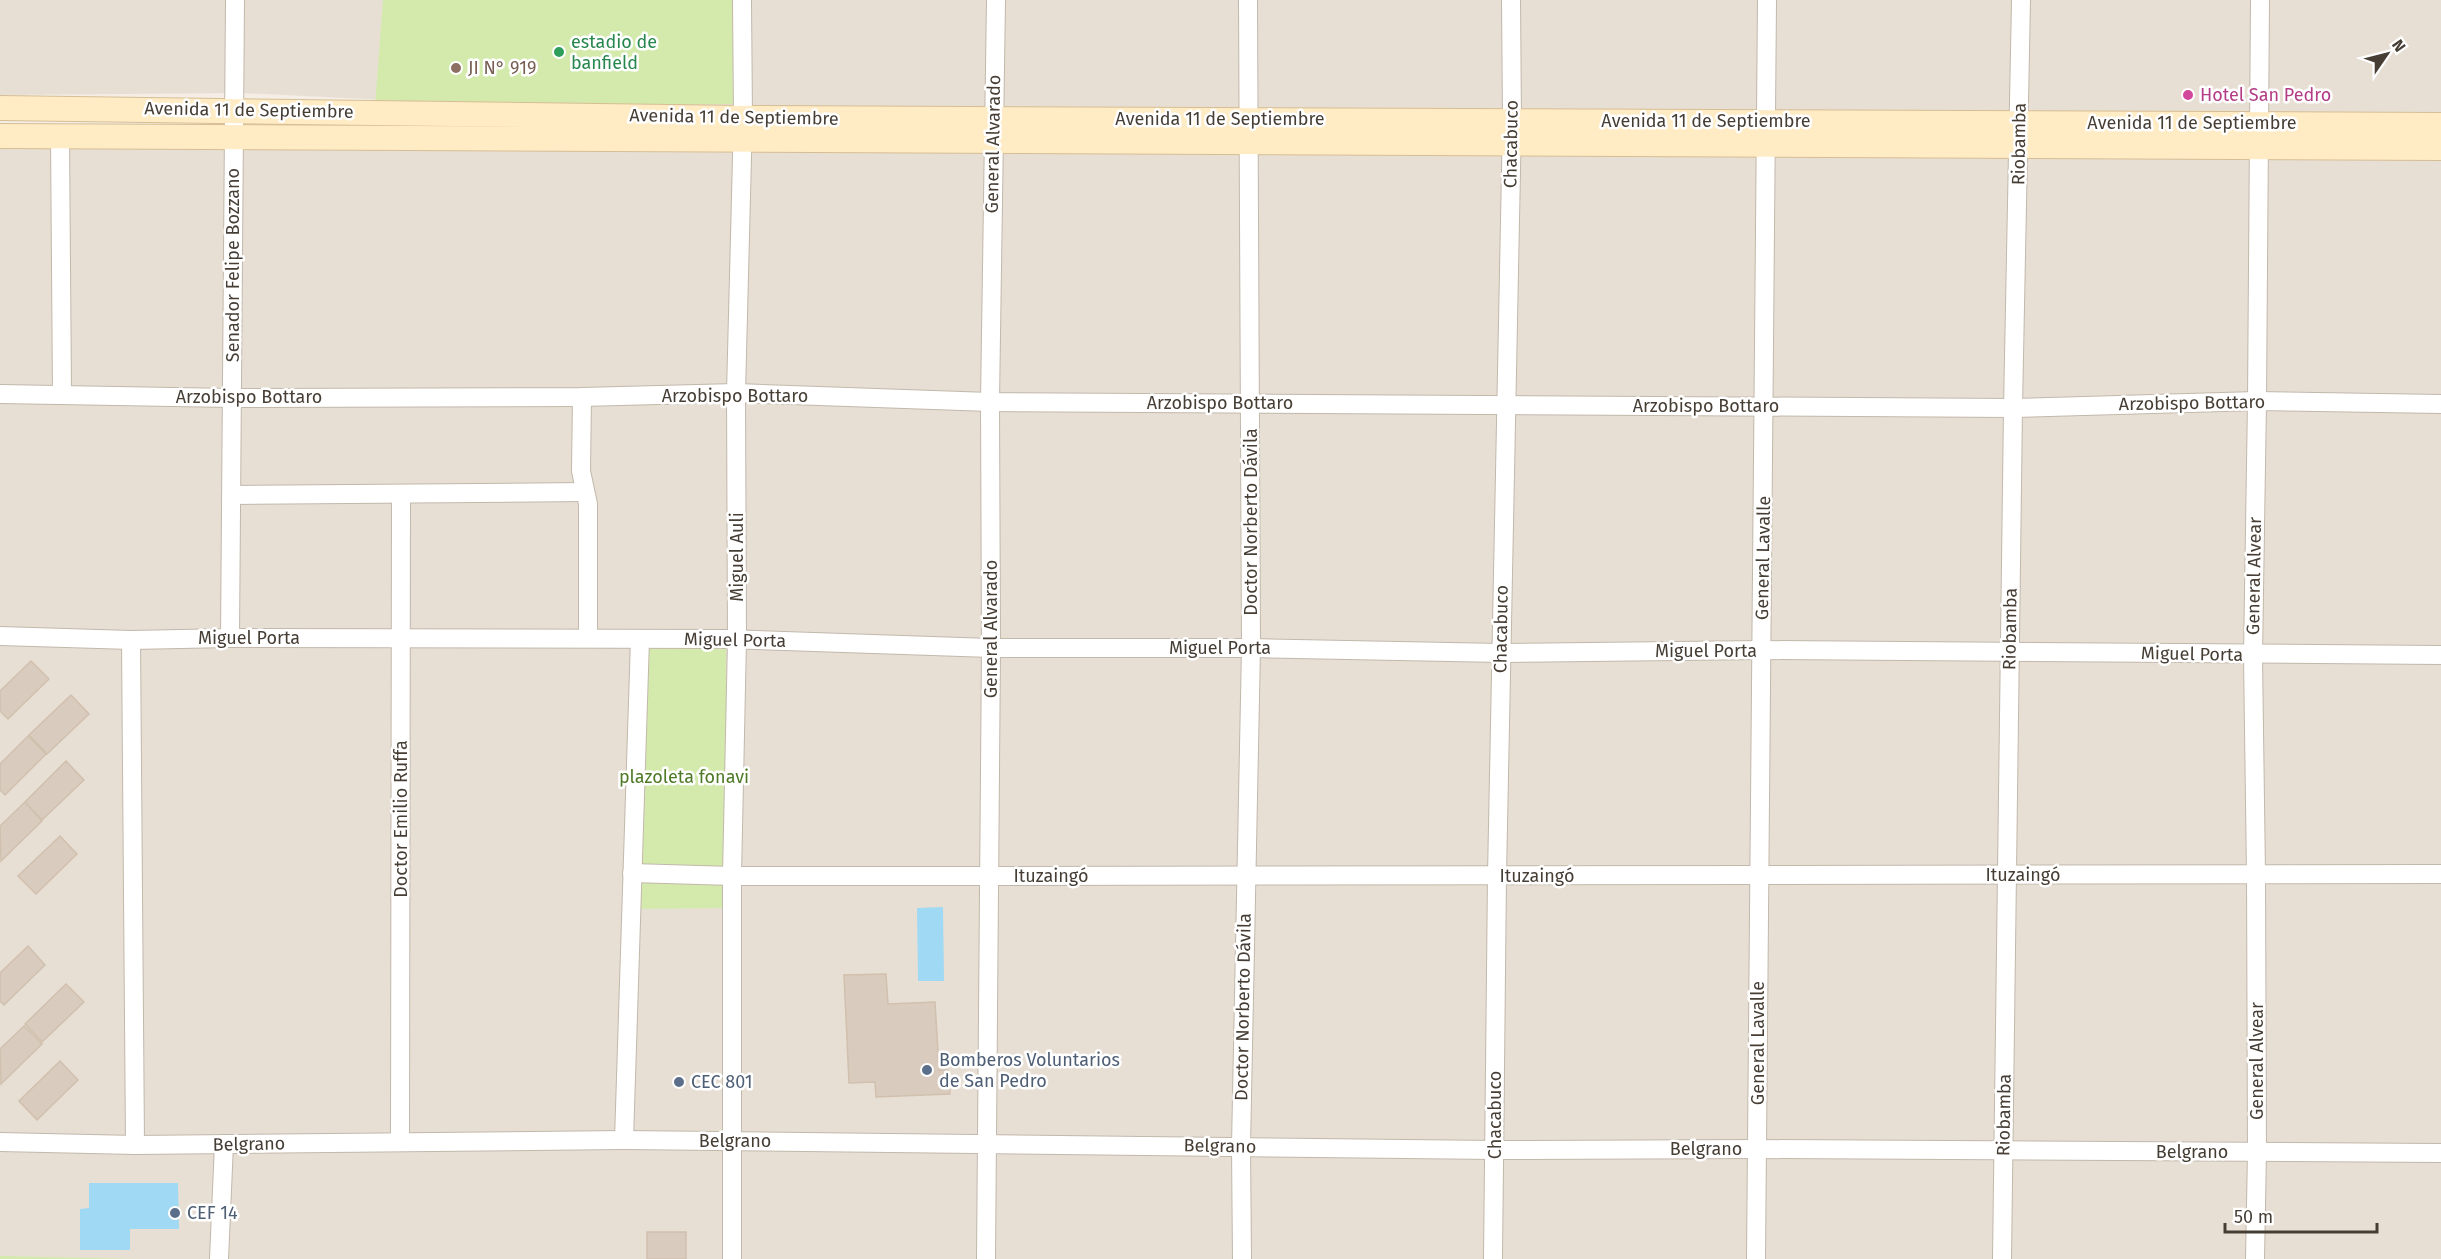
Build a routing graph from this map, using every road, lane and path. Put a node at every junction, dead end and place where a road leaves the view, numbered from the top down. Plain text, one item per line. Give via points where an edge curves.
1 (235, 0) edge
2 (742, 0) edge
3 (996, 0) edge
4 (1248, 0) edge
5 (1511, 0) edge
6 (1767, 0) edge
7 (2021, 0) edge
8 (2260, 0) edge
9 (0, 108) edge
10 (233, 110) junction
11 (1512, 120) junction
12 (1765, 122) junction
13 (2020, 122) junction
14 (2260, 123) junction
15 (2441, 125) edge
16 (743, 129) junction
17 (993, 130) junction
18 (1249, 131) junction
19 (0, 136) edge
20 (60, 136) junction
21 (233, 137) junction
22 (1511, 145) junction
23 (1765, 146) junction
24 (2020, 147) junction
25 (2441, 148) edge
26 (2259, 149) junction
27 (736, 393) junction
28 (0, 394) edge
29 (62, 394) junction
30 (232, 398) junction
31 (582, 398) junction
32 (2257, 401) junction
33 (990, 402) junction
34 (1250, 403) junction
35 (2441, 404) edge
36 (1507, 405) junction
37 (1764, 406) junction
38 (2013, 408) junction
39 (585, 492) junction
40 (231, 495) junction
41 (401, 495) junction
42 (0, 636) edge
43 (230, 638) junction
44 (402, 638) junction
45 (588, 638) junction
46 (131, 639) junction
47 (640, 639) junction
48 (737, 640) junction
49 (991, 648) junction
50 (1251, 648) junction
51 (1762, 650) junction
52 (2010, 651) junction
53 (1501, 652) junction
54 (2441, 655) edge
55 (2253, 656) junction
56 (632, 873) junction
57 (2441, 874) edge
58 (2007, 875) junction
59 (2256, 875) junction
60 (732, 876) junction
61 (988, 876) junction
62 (1245, 876) junction
63 (1497, 876) junction
64 (1760, 876) junction
65 (624, 1140) junction
66 (733, 1141) junction
67 (0, 1142) edge
68 (400, 1142) junction
69 (988, 1143) junction
70 (224, 1144) junction
71 (135, 1145) junction
72 (1241, 1146) junction
73 (1757, 1149) junction
74 (1495, 1150) junction
75 (2003, 1152) junction
76 (2257, 1152) junction
77 (2441, 1153) edge
78 (219, 1259) edge
79 (732, 1259) edge
80 (986, 1259) edge
81 (1242, 1259) edge
82 (1493, 1259) edge
83 (1756, 1259) edge
84 (2002, 1259) edge
85 (2255, 1259) edge

1 - 10 street, Senador Felipe Bozzano
2 - 16 street, Miguel Auli
3 - 17 street, General Alvarado
4 - 18 street, Doctor Norberto Dávila
5 - 11 street, Chacabuco
6 - 12 street, General Lavalle
7 - 13 street, Riobamba
8 - 14 street, General Alvear
9 - 10 main road, Avenida 11 de Septiembre
10 - 16 main road, Avenida 11 de Septiembre
10 - 21 street, Senador Felipe Bozzano
11 - 12 main road, Avenida 11 de Septiembre
11 - 18 main road, Avenida 11 de Septiembre
11 - 22 street, Chacabuco
12 - 13 main road, Avenida 11 de Septiembre
12 - 23 street, General Lavalle
13 - 14 main road, Avenida 11 de Septiembre
13 - 24 street, Riobamba
14 - 15 main road, Avenida 11 de Septiembre
14 - 26 street, General Alvear
16 - 17 main road, Avenida 11 de Septiembre
16 - 21 main road, Avenida 11 de Septiembre
16 - 27 street, Miguel Auli
17 - 18 main road, Avenida 11 de Septiembre
17 - 33 street, General Alvarado
18 - 22 main road, Avenida 11 de Septiembre
18 - 34 street, Doctor Norberto Dávila
19 - 20 main road, Avenida 11 de Septiembre
20 - 21 main road, Avenida 11 de Septiembre
20 - 29 street
21 - 30 street, Senador Felipe Bozzano
22 - 23 main road, Avenida 11 de Septiembre
22 - 36 street, Chacabuco
23 - 24 main road, Avenida 11 de Septiembre
23 - 37 street, General Lavalle
24 - 26 main road, Avenida 11 de Septiembre
24 - 38 street, Riobamba
25 - 26 main road, Avenida 11 de Septiembre
26 - 32 street, General Alvear
27 - 31 street, Arzobispo Bottaro
27 - 33 street, Arzobispo Bottaro
27 - 48 street, Miguel Auli
28 - 29 street, Arzobispo Bottaro
29 - 30 street, Arzobispo Bottaro
30 - 31 street, Arzobispo Bottaro
30 - 40 street, Senador Felipe Bozzano
31 - 39 street via 581,471
32 - 35 street, Arzobispo Bottaro
32 - 38 street, Arzobispo Bottaro
32 - 55 street, General Alvear
33 - 34 street, Arzobispo Bottaro
33 - 49 street, General Alvarado
34 - 36 street, Arzobispo Bottaro
34 - 50 street, Doctor Norberto Dávila
36 - 37 street, Arzobispo Bottaro
36 - 53 street, Chacabuco
37 - 38 street, Arzobispo Bottaro
37 - 51 street, General Lavalle
38 - 52 street, Riobamba
39 - 41 street
39 - 45 street
40 - 41 street
40 - 43 street, Senador Felipe Bozzano
41 - 44 street, Doctor Emilio Ruffa
42 - 46 street, Miguel Porta
43 - 44 street, Miguel Porta
43 - 46 street, Miguel Porta
44 - 45 street, Miguel Porta
44 - 68 street, Doctor Emilio Ruffa
45 - 47 street, Miguel Porta
46 - 71 street
47 - 48 street, Miguel Porta
47 - 56 street
48 - 49 street, Miguel Porta
48 - 60 street, Miguel Auli
49 - 50 street, Miguel Porta
49 - 61 street, General Alvarado
50 - 53 street, Miguel Porta
50 - 62 street, Doctor Norberto Dávila
51 - 52 street, Miguel Porta
51 - 53 street, Miguel Porta
51 - 64 street, General Lavalle
52 - 55 street, Miguel Porta
52 - 58 street, Riobamba
53 - 63 street, Chacabuco
54 - 55 street, Miguel Porta
55 - 59 street, General Alvear
56 - 60 street, Ituzaingó
56 - 65 street
57 - 59 street, Ituzaingó
58 - 59 street, Ituzaingó
58 - 64 street, Ituzaingó
58 - 75 street, Riobamba
59 - 76 street, General Alvear
60 - 61 street, Ituzaingó
60 - 66 street, Miguel Auli
61 - 62 street, Ituzaingó
61 - 69 street, General Alvarado
62 - 63 street, Ituzaingó
62 - 72 street, Doctor Norberto Dávila
63 - 64 street, Ituzaingó
63 - 74 street, Chacabuco
64 - 73 street, General Lavalle
65 - 66 street, Belgrano
65 - 68 street, Belgrano
66 - 69 street, Belgrano
66 - 79 street, Miguel Auli
67 - 71 street, Belgrano
68 - 70 street, Belgrano
69 - 72 street, Belgrano
69 - 80 street, General Alvarado
70 - 71 street, Belgrano
70 - 78 street
72 - 74 street, Belgrano
72 - 81 street, Doctor Norberto Dávila
73 - 74 street, Belgrano
73 - 75 street, Belgrano
73 - 83 street, General Lavalle
74 - 82 street, Chacabuco
75 - 76 street, Belgrano
75 - 84 street, Riobamba
76 - 77 street, Belgrano
76 - 85 street, General Alvear

